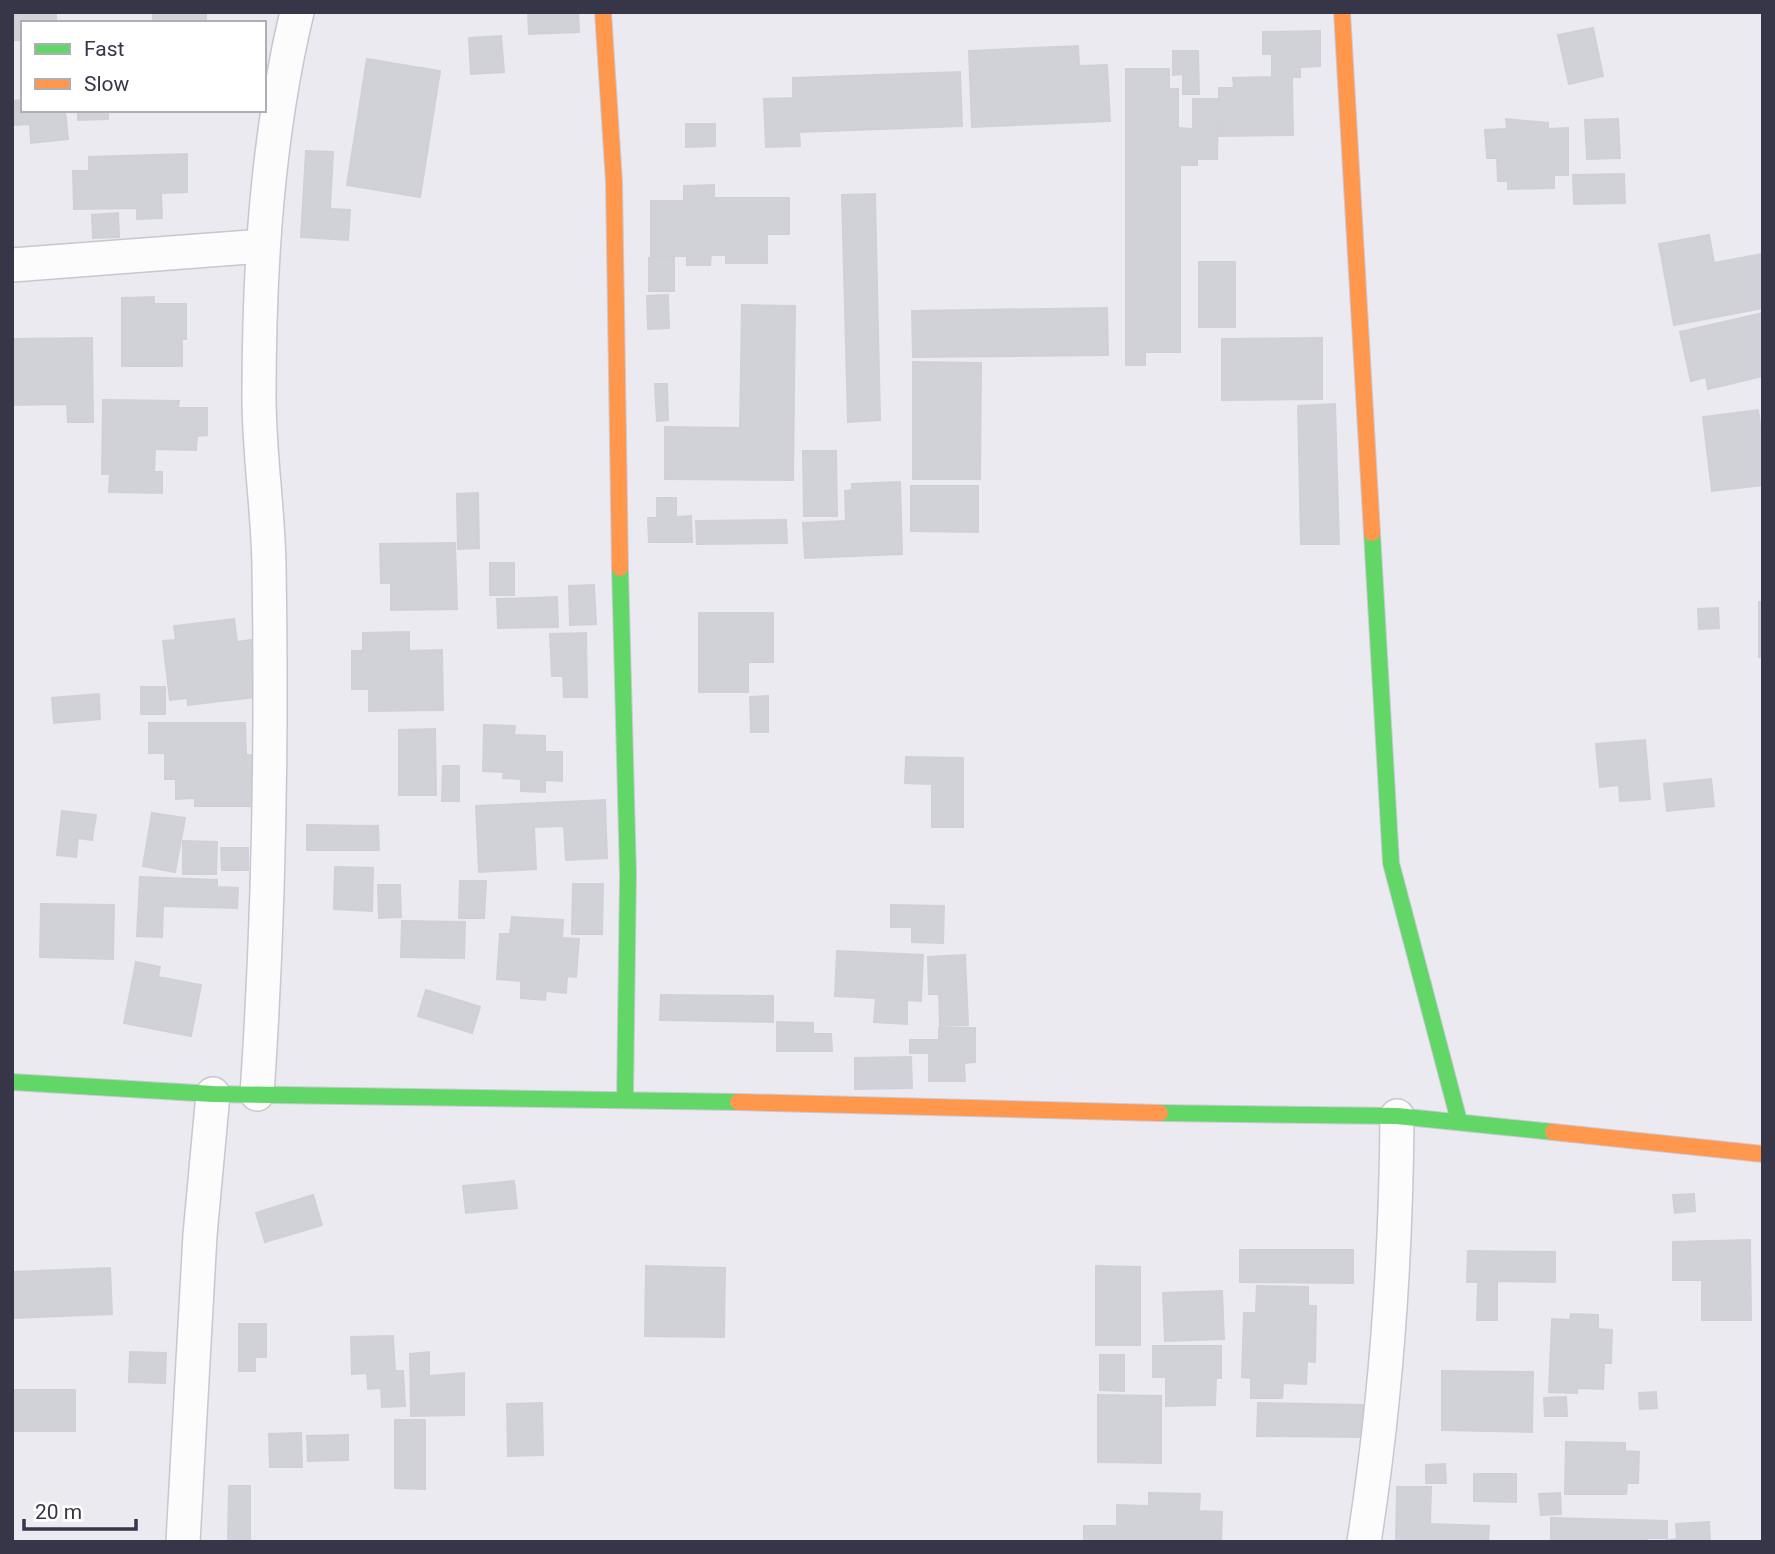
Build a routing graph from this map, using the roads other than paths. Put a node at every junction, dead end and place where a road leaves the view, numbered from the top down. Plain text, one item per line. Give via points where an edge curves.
1 (297, 12) edge
2 (603, 12) edge
3 (1342, 12) edge
4 (262, 246) junction
5 (12, 265) edge
6 (12, 1082) edge
7 (212, 1094) junction
8 (257, 1094) junction
9 (625, 1099) junction
10 (1397, 1116) junction
11 (1459, 1121) junction
12 (1763, 1154) edge
13 (183, 1542) edge
14 (1364, 1542) edge

1 - 4 street via 278,114
2 - 9 street via 618,352 628,874
3 - 11 street via 1391,863
4 - 5 street
4 - 8 street via 259,399 269,562 269,766 268,929
6 - 7 street
7 - 8 street
7 - 13 street
8 - 9 street
9 - 10 street
10 - 11 street
10 - 14 street via 1395,1228 1375,1472
11 - 12 street

